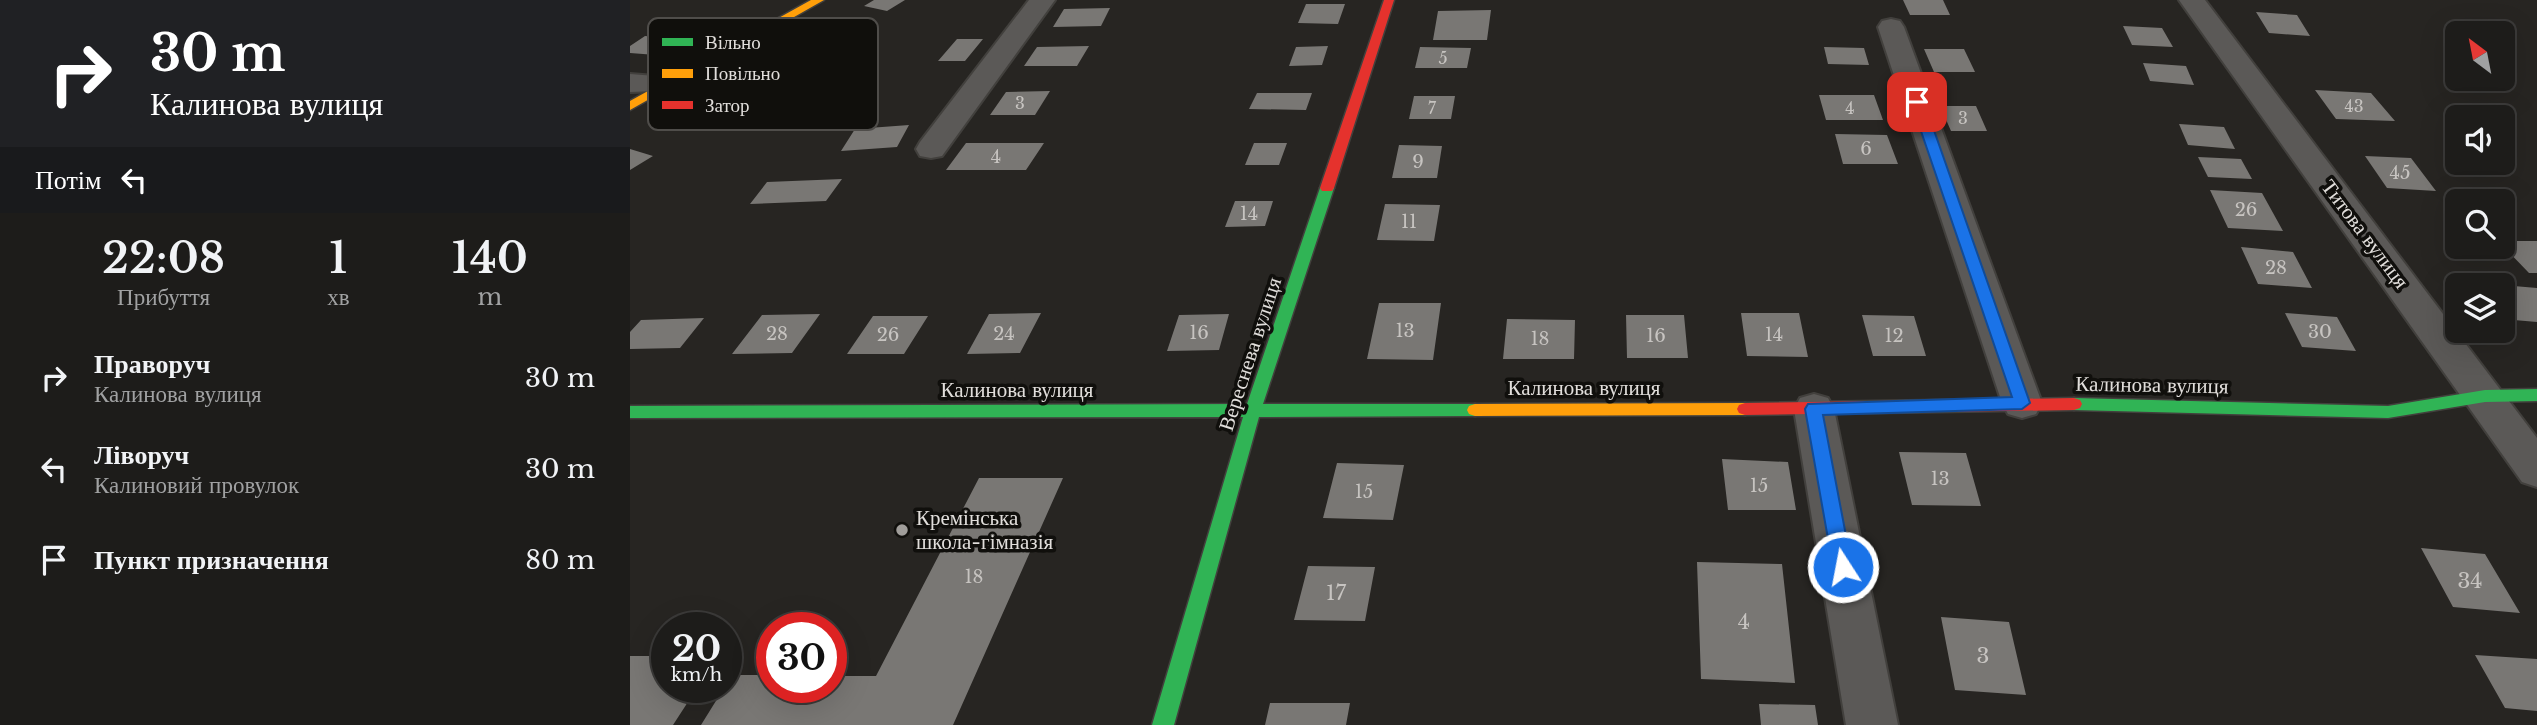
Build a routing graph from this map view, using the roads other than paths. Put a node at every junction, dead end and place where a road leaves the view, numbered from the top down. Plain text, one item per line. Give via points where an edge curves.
1 (818, 0) edge
2 (1042, 0) edge
3 (1389, 0) edge
4 (2192, 0) edge
5 (786, 18) edge
6 (1891, 27) dead end
7 (630, 83) edge
8 (648, 83) edge
9 (648, 96) edge
10 (630, 106) edge
11 (931, 149) dead end
12 (2537, 395) edge
13 (2485, 396) junction
14 (2022, 403) junction
15 (1814, 409) junction
16 (1253, 410) junction
17 (630, 412) edge
18 (2537, 470) edge
19 (1163, 725) edge
20 (1872, 725) edge

1 - 5 street
2 - 11 street
3 - 16 street, Вереснева вулиця
4 - 13 street, Титова вулиця
6 - 14 street
7 - 8 street
9 - 10 street
12 - 13 street, Калинова вулиця
13 - 14 street, Калинова вулиця via 2388,412
13 - 18 street, Титова вулиця
14 - 15 street, Калинова вулиця
15 - 16 street, Калинова вулиця
15 - 20 street
16 - 17 street, Калинова вулиця
16 - 19 street, Вереснева вулиця

